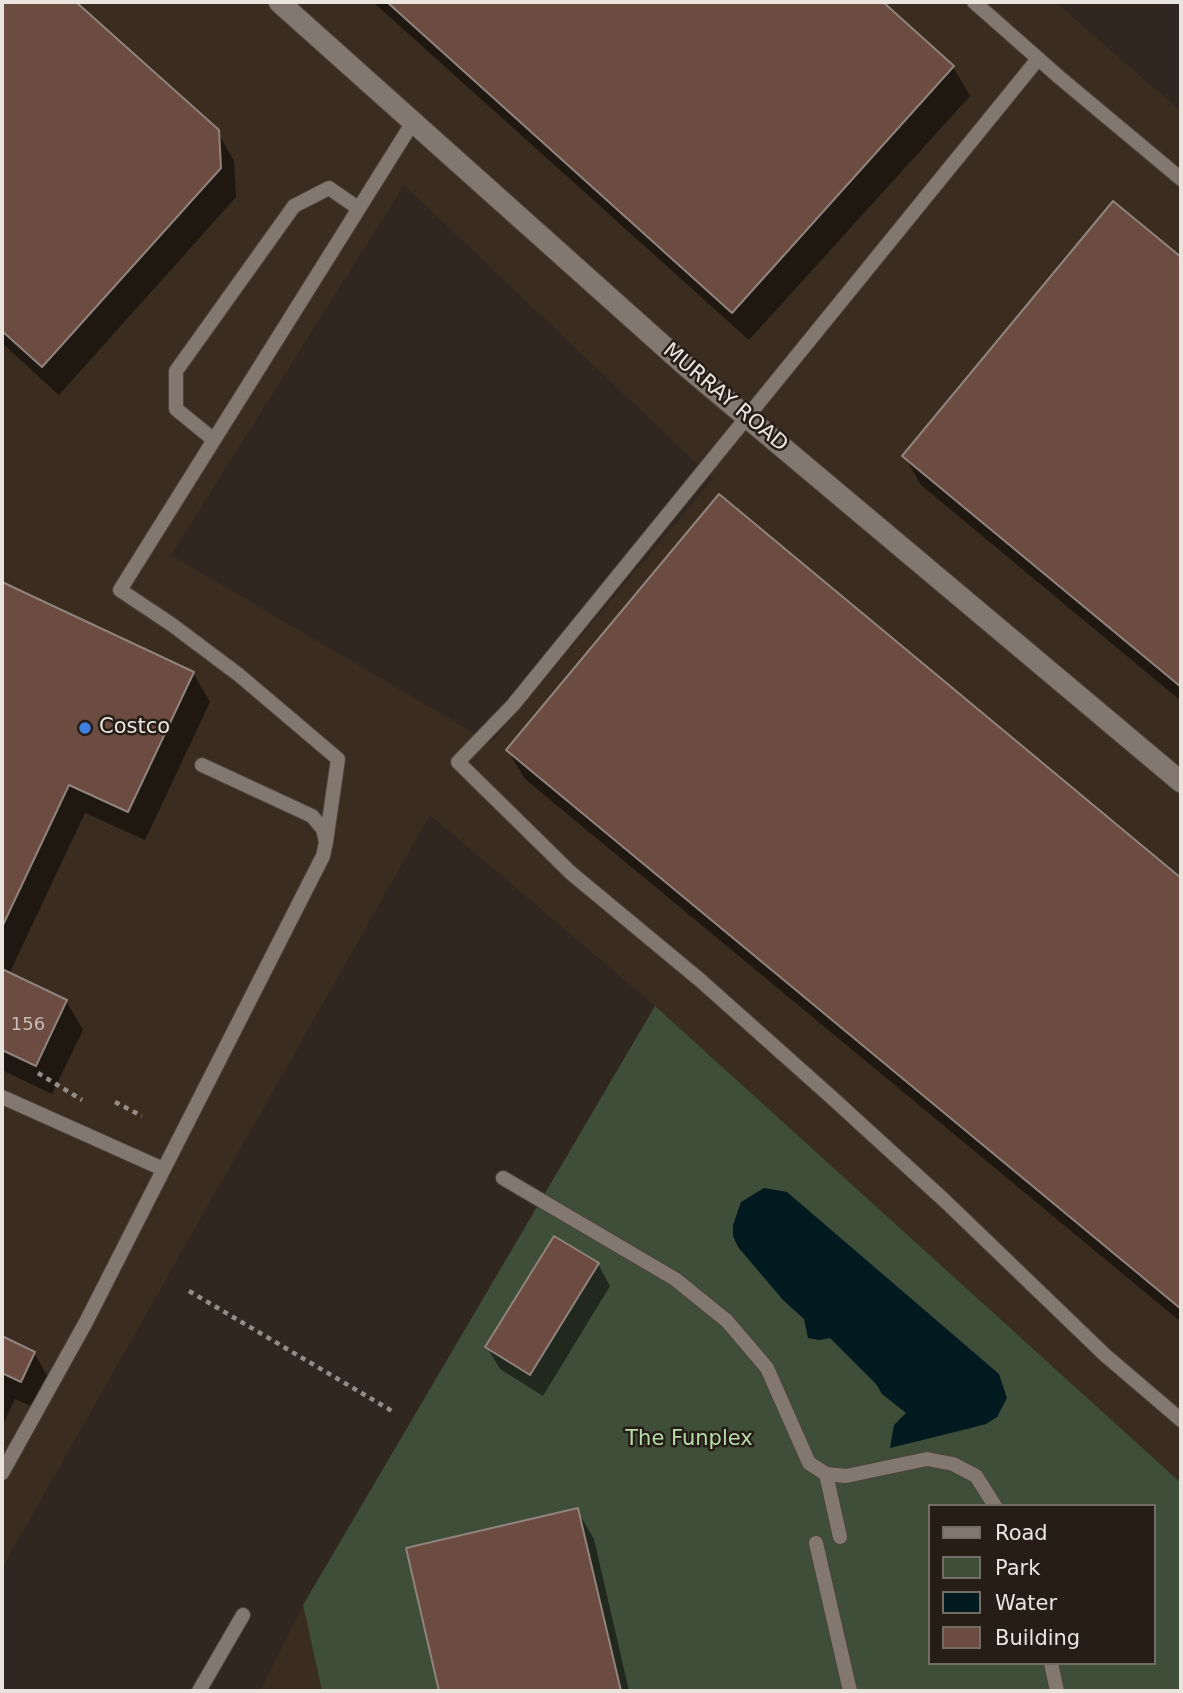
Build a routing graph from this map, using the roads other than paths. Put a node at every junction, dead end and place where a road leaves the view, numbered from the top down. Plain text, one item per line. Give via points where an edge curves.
1 (279, 2) edge
2 (974, 2) edge
3 (1038, 59) junction
4 (413, 122) junction
5 (1181, 179) edge
6 (358, 208) junction
7 (747, 418) junction
8 (214, 440) junction
9 (202, 765) dead end
10 (1181, 782) edge
11 (326, 842) junction
12 (2, 1097) edge
13 (163, 1169) junction
14 (503, 1178) dead end
15 (1181, 1420) edge
16 (2, 1473) edge
17 (826, 1474) junction
18 (994, 1504) edge
19 (840, 1537) dead end
20 (816, 1543) dead end
21 (243, 1615) dead end
22 (1051, 1665) edge
23 (199, 1691) edge
24 (850, 1691) edge
25 (1057, 1691) edge

1 - 4 street, MURRAY ROAD
2 - 3 lane
3 - 5 lane
3 - 7 lane
4 - 6 lane
4 - 7 street, MURRAY ROAD
6 - 8 lane
6 - 8 lane via 329,188 294,206 176,371 176,409
7 - 10 street, MURRAY ROAD
7 - 15 lane via 513,705 458,762 571,873 829,1095 1105,1355
8 - 11 lane via 120,590 239,676 338,758
9 - 11 lane via 312,816 323,829
11 - 13 lane via 323,856
12 - 13 lane
13 - 16 lane via 86,1322
14 - 17 lane via 675,1279 727,1321 767,1368 809,1463
17 - 18 lane via 846,1476 927,1459 953,1464 976,1476
17 - 19 lane
20 - 24 lane
21 - 23 lane
22 - 25 lane

